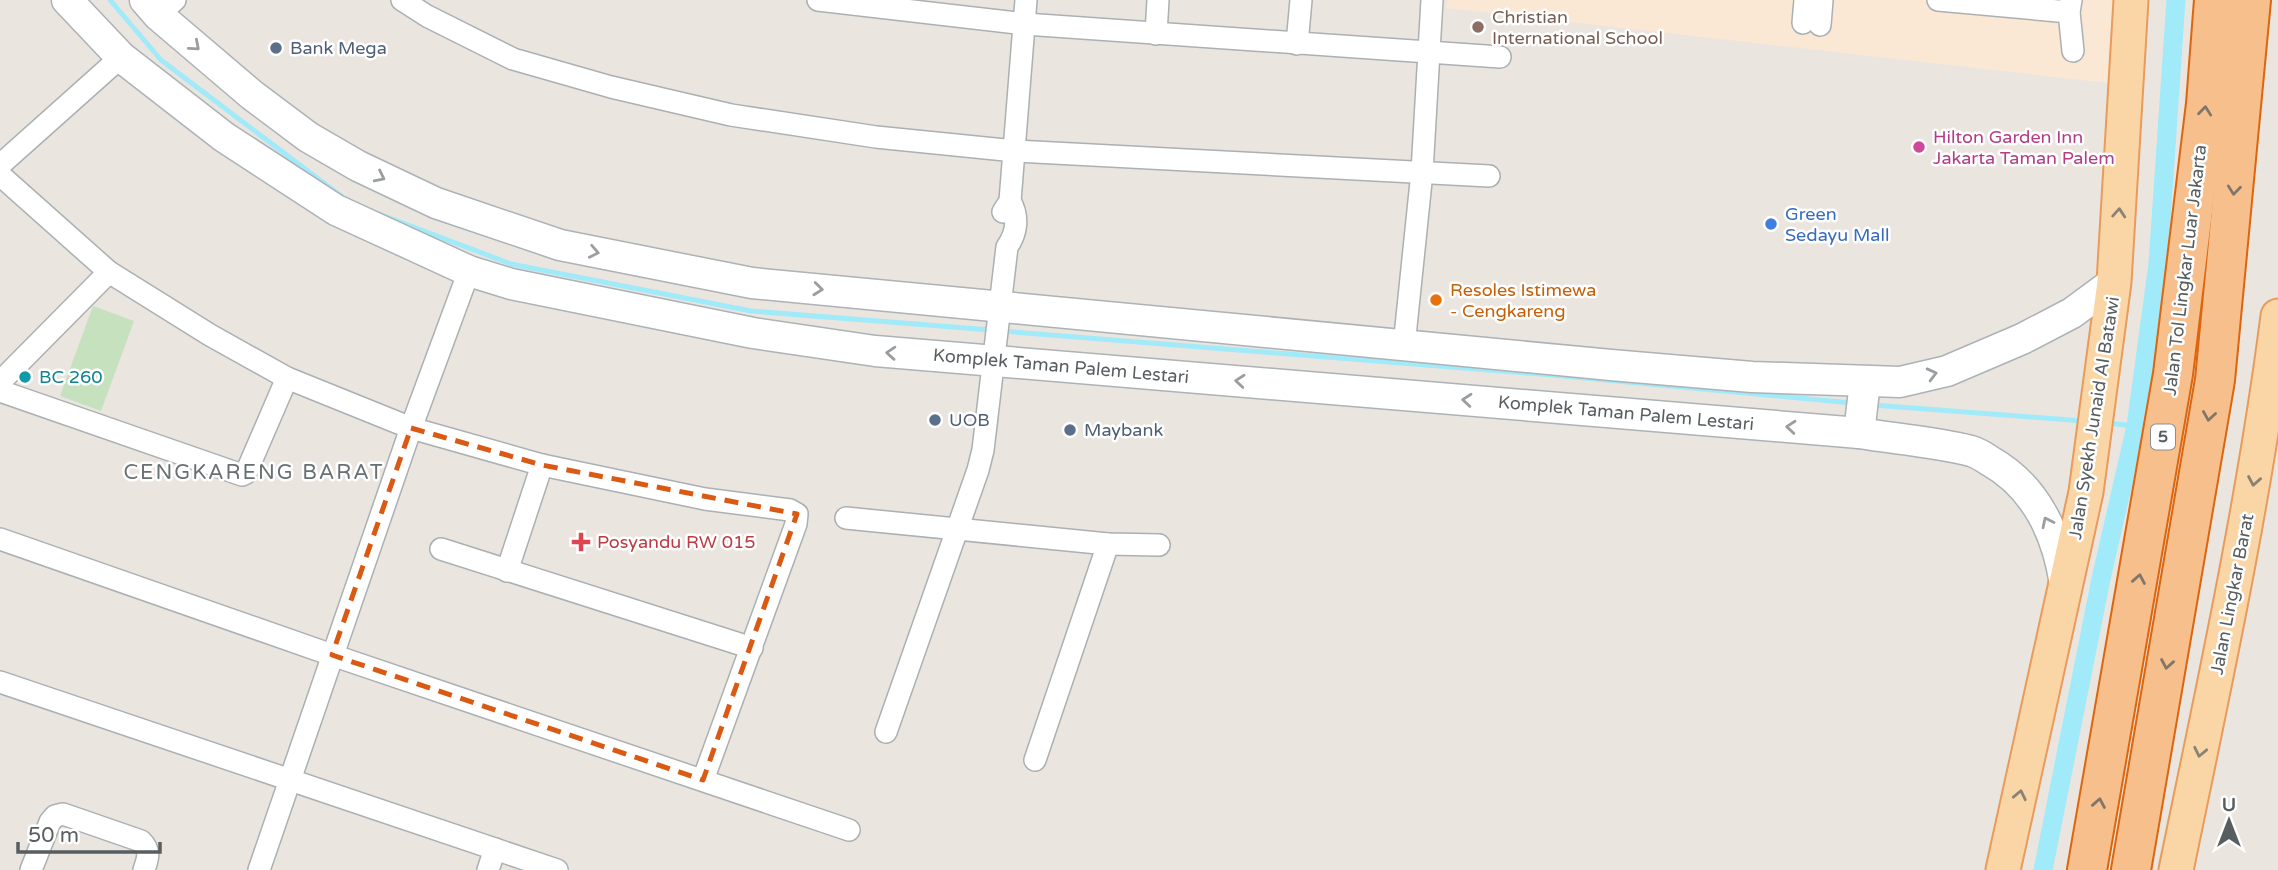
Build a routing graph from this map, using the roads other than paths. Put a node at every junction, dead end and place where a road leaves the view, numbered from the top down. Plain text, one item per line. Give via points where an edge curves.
1 (67, 0) edge
2 (402, 0) edge
3 (818, 0) edge
4 (1026, 0) edge
5 (1158, 0) edge
6 (1301, 0) edge
7 (1432, 0) edge
8 (1805, 0) edge
9 (1822, 0) edge
10 (1938, 0) edge
11 (2131, 0) edge
12 (2214, 0) edge
13 (2251, 0) edge
14 (889, 4) edge
15 (160, 5) edge
16 (2070, 6) edge
17 (1025, 24) junction
18 (1156, 34) junction
19 (1297, 44) junction
20 (1430, 51) junction
21 (2073, 51) dead end
22 (121, 57) junction
23 (1500, 57) dead end
24 (1015, 151) junction
25 (0, 165) edge
26 (1422, 172) junction
27 (0, 175) edge
28 (1489, 176) dead end
29 (469, 271) junction
30 (109, 272) junction
31 (2114, 282) junction
32 (999, 313) junction
33 (2278, 316) edge
34 (1404, 346) junction
35 (995, 352) junction
36 (287, 378) junction
37 (0, 382) edge
38 (0, 391) edge
39 (1862, 407) junction
40 (411, 428) junction
41 (542, 465) junction
42 (846, 518) dead end
43 (959, 529) junction
44 (0, 539) edge
45 (1108, 544) junction
46 (1159, 545) dead end
47 (441, 549) dead end
48 (507, 571) junction
49 (2066, 587) junction
50 (752, 648) junction
51 (332, 655) junction
52 (0, 682) edge
53 (886, 732) dead end
54 (1035, 760) dead end
55 (290, 780) junction
56 (703, 780) junction
57 (849, 830) dead end
58 (495, 849) junction
59 (2004, 866) edge
60 (264, 869) edge
61 (31, 870) edge
62 (144, 870) edge
63 (488, 870) edge
64 (557, 870) edge
65 (2087, 870) edge
66 (2131, 870) edge
67 (2176, 870) edge

1 - 22 street, Komplek Taman Palem Lestari
2 - 24 street via 513,59 611,88 744,117
3 - 14 street
4 - 17 street
5 - 18 street
6 - 19 street
7 - 20 street
8 - 9 street via 1812,24
10 - 16 street
31 -> 11 main road, Jalan Syekh Junaid Al Batawi
65 -> 12 highway, Jalan Tol Lingkar Luar Jakarta / 5 via 2173,374
13 -> 66 highway via 2215,380
14 - 17 street
15 -> 32 street, Komplek Taman Palem Lestari via 252,95 308,137 436,203 560,245 752,283
16 - 21 street
17 - 18 street
17 - 24 street
18 - 19 street
19 - 20 street
20 - 23 street
20 - 26 street
22 - 25 street
22 - 29 street, Komplek Taman Palem Lestari via 224,137 336,210
24 - 26 street
24 - 32 street via 1010,201 1003,212 1002,235 1007,247
26 - 28 street
26 - 34 street
27 - 30 street
35 -> 29 street, Komplek Taman Palem Lestari via 875,351 753,333 511,284
29 - 40 street
30 - 36 street
30 - 37 street
39 -> 31 street, Komplek Taman Palem Lestari via 1900,382 1947,371 2022,339 2072,313
31 - 49 main road, Jalan Syekh Junaid Al Batawi via 2086,492
32 - 34 street, Komplek Taman Palem Lestari
32 - 35 street
33 -> 67 main road, Jalan Lingkar Barat via 2244,539
34 - 39 street, Komplek Taman Palem Lestari via 1752,377
39 -> 35 street, Komplek Taman Palem Lestari
35 - 43 street via 983,450
36 - 38 street via 242,475
36 - 40 street
49 -> 39 street, Komplek Taman Palem Lestari via 2062,558 2044,515 2004,468
40 - 41 street
40 - 51 street
41 - 48 street
41 - 50 street via 797,514
42 - 43 street
43 - 45 street
43 - 53 street
44 - 51 street
45 - 46 street
45 - 54 street
47 - 48 street
48 - 50 street
59 -> 49 main road, Jalan Syekh Junaid Al Batawi
50 - 56 street
51 - 55 street
51 - 56 street
52 - 55 street
55 - 58 street
55 - 60 street
56 - 57 street
58 - 63 street
58 - 64 street
61 - 62 street via 50,822 63,814 141,841 149,856

